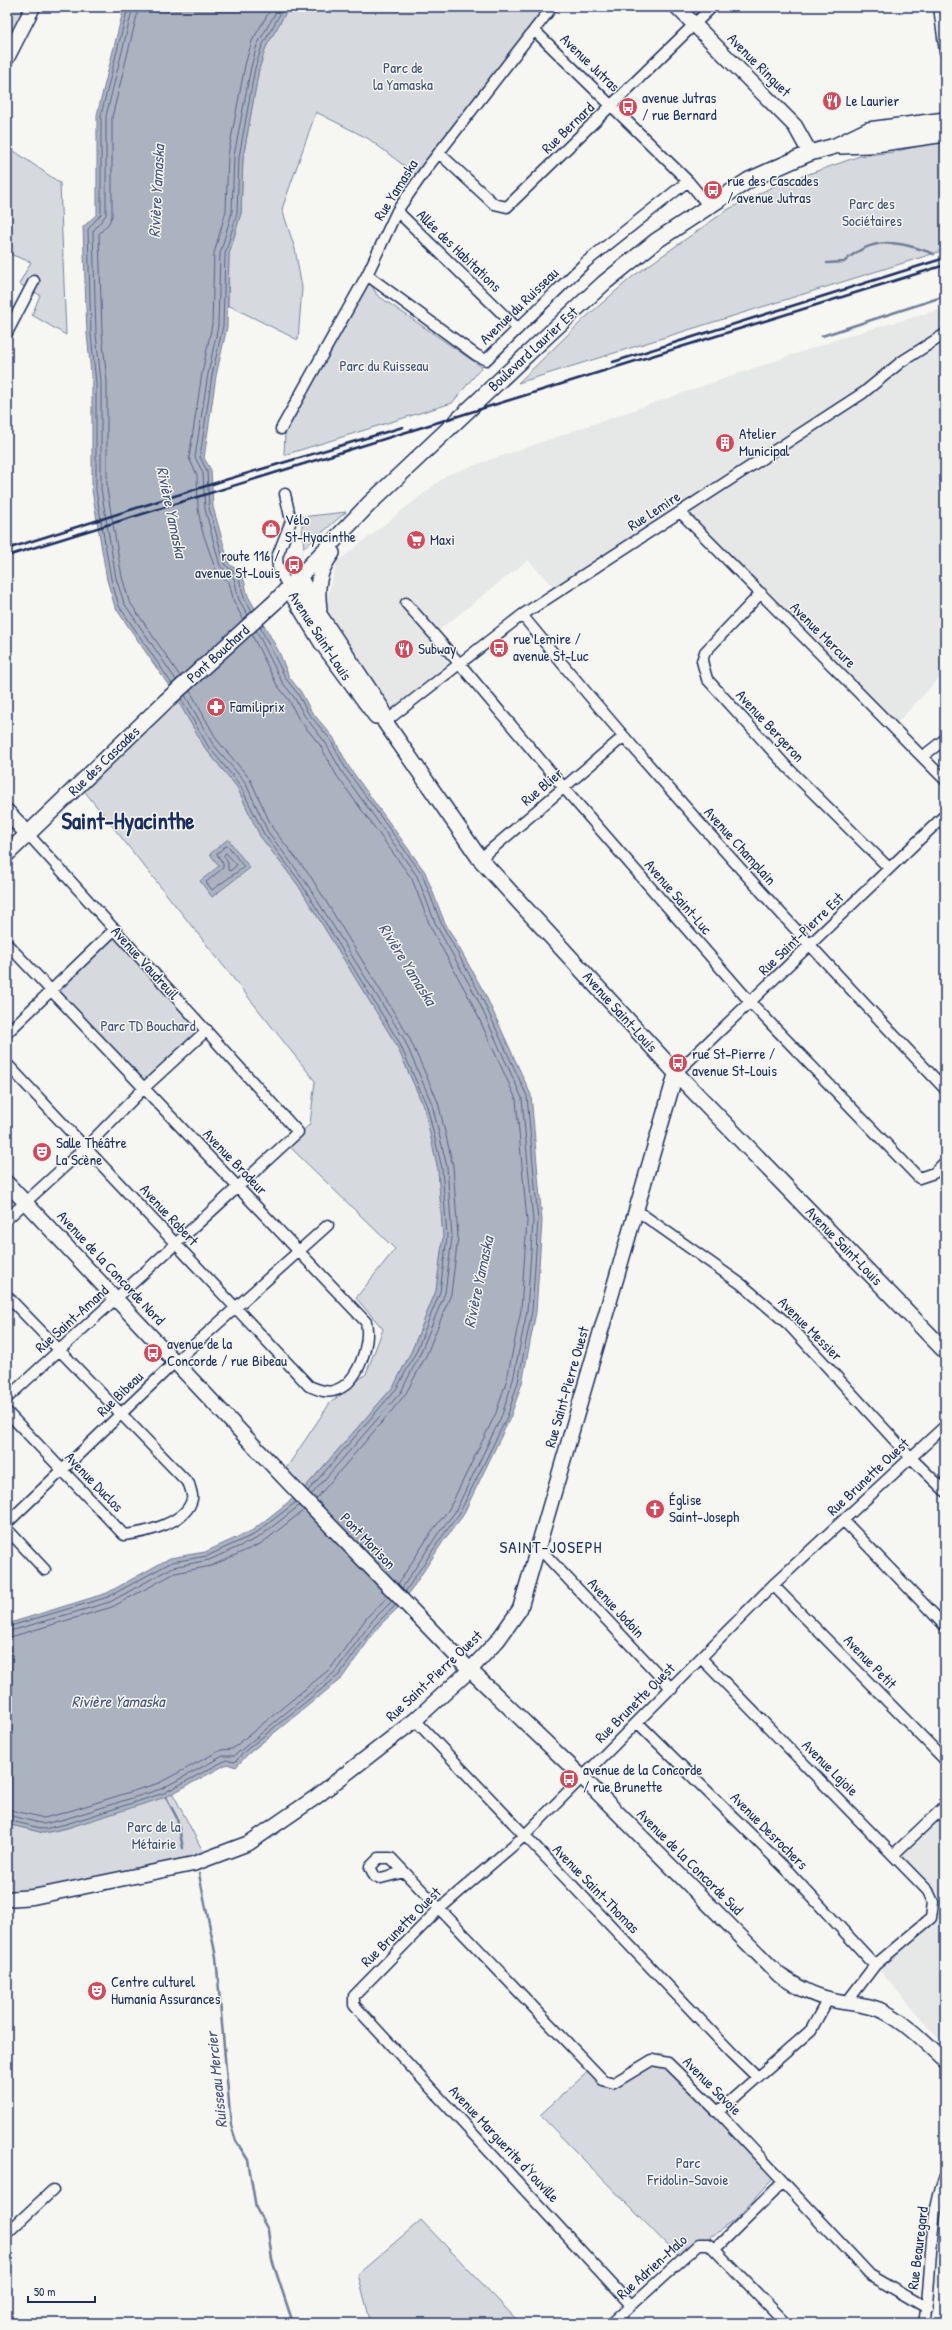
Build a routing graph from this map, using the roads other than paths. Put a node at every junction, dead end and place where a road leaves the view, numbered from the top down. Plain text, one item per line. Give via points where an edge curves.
1 (33, 7) edge
2 (552, 7) edge
3 (677, 7) edge
4 (712, 7) edge
5 (939, 7) edge
6 (694, 25) junction
7 (534, 30) junction
8 (945, 52) edge
9 (7, 58) edge
10 (612, 106) junction
11 (945, 120) edge
12 (945, 134) edge
13 (835, 146) junction
14 (439, 153) junction
15 (810, 153) junction
16 (688, 181) junction
17 (708, 205) junction
18 (397, 211) junction
19 (367, 275) junction
20 (34, 281) dead end
21 (518, 329) junction
22 (7, 334) edge
23 (945, 334) edge
24 (281, 429) dead end
25 (286, 494) dead end
26 (370, 503) junction
27 (680, 512) junction
28 (294, 583) junction
29 (761, 593) junction
30 (406, 603) dead end
31 (270, 607) joint
32 (522, 615) junction
33 (320, 616) junction
34 (459, 662) junction
35 (166, 701) joint
36 (385, 722) junction
37 (623, 737) junction
38 (945, 738) edge
39 (922, 757) junction
40 (945, 780) edge
41 (564, 788) junction
42 (7, 812) edge
43 (945, 816) edge
44 (28, 834) junction
45 (7, 854) edge
46 (480, 859) junction
47 (890, 868) junction
48 (115, 929) junction
49 (7, 944) edge
50 (809, 947) junction
51 (51, 990) junction
52 (751, 1003) junction
53 (206, 1030) junction
54 (7, 1033) edge
55 (7, 1064) edge
56 (676, 1073) junction
57 (144, 1088) junction
58 (945, 1089) edge
59 (298, 1132) joint
60 (86, 1147) junction
61 (945, 1162) edge
62 (7, 1183) edge
63 (239, 1187) junction
64 (25, 1202) junction
65 (636, 1210) junction
66 (7, 1219) edge
67 (328, 1224) dead end
68 (176, 1244) junction
69 (299, 1250) junction
70 (7, 1296) edge
71 (116, 1299) junction
72 (235, 1308) junction
73 (60, 1350) junction
74 (945, 1351) edge
75 (175, 1362) junction
76 (309, 1386) joint
77 (7, 1398) edge
78 (7, 1412) edge
79 (121, 1414) junction
80 (945, 1426) edge
81 (911, 1458) junction
82 (62, 1470) junction
83 (288, 1482) joint
84 (945, 1491) edge
85 (844, 1521) junction
86 (7, 1523) edge
87 (7, 1529) edge
88 (538, 1547) junction
89 (45, 1570) dead end
90 (773, 1585) junction
91 (424, 1623) joint
92 (945, 1626) edge
93 (701, 1658) junction
94 (470, 1670) junction
95 (672, 1689) junction
96 (415, 1720) junction
97 (638, 1723) junction
98 (945, 1760) edge
99 (582, 1777) junction
100 (945, 1806) edge
101 (524, 1836) junction
102 (894, 1854) junction
103 (404, 1872) dead end
104 (7, 1899) edge
105 (438, 1910) junction
106 (875, 1965) junction
107 (828, 1999) junction
108 (847, 2002) junction
109 (354, 2005) joint
110 (945, 2061) edge
111 (757, 2077) junction
112 (718, 2112) junction
113 (945, 2176) edge
114 (783, 2182) junction
115 (53, 2190) dead end
116 (7, 2233) edge
117 (715, 2249) junction
118 (631, 2305) junction
119 (927, 2308) junction
120 (612, 2323) edge
121 (786, 2323) edge
122 (924, 2323) edge

1 - 9 street
2 - 7 street, Rue Yamaska
3 - 6 street, Avenue Ringuet
4 - 6 street, Rue Bernard
5 - 8 street
6 - 10 street, Rue Bernard
6 - 15 street, Avenue Ringuet via 795,126
7 - 10 street, Avenue Jutras
7 - 14 street, Rue Yamaska
10 - 14 street, Rue Bernard via 507,207 494,204
10 - 16 street, Avenue Jutras
11 - 13 main road, Boulevard Laurier Est via 868,130
12 - 13 main road, Boulevard Laurier Est via 869,146
13 - 15 main road, Boulevard Laurier Est
14 - 18 street, Rue Yamaska
15 - 17 main road, Boulevard Laurier Est via 749,180
16 - 17 street, Avenue Jutras
16 - 21 street, Avenue du Ruisseau via 586,262
17 - 26 main road, Boulevard Laurier Est via 656,241 604,283
18 - 19 street, Rue Yamaska
18 - 21 street, Allée des Habitations
19 - 21 street, Avenue du Ruisseau via 486,360
19 - 24 street, Rue Yamaska
20 - 22 street
23 - 27 street, Rue Lemire via 901,362 863,393
25 - 28 street, Avenue Saint-Louis via 291,521 277,557 278,567
26 - 28 main road, Boulevard Laurier Est
26 - 33 main road via 322,566 317,593
27 - 29 street, Avenue Mercure
27 - 32 street, Rue Lemire
28 - 31 main road, Boulevard Laurier Est
28 - 33 main road, Avenue Saint-Louis
28 - 36 main road, Avenue Saint-Louis via 322,643 376,716
29 - 39 street, Avenue Mercure
29 - 47 street, Avenue Bergeron via 705,652 702,661 707,679 787,767
30 - 34 street, Avenue Saint-Luc
31 - 35 main road, Pont Bouchard
32 - 34 street, Rue Lemire
32 - 37 street, Avenue Champlain
33 - 36 main road, Avenue Saint-Louis via 382,709
34 - 36 street, Rue Lemire
34 - 41 street, Avenue Saint-Luc
35 - 44 main road, Rue des Cascades
36 - 46 main road, Avenue Saint-Louis
37 - 41 street, Rue Blier
37 - 50 street, Avenue Champlain
38 - 39 street
39 - 40 street, Avenue Mercure
41 - 46 street, Rue Blier
41 - 52 street, Avenue Saint-Luc
42 - 44 main road, Avenue Vaudreuil
43 - 47 street, Rue Saint-Pierre Est
44 - 45 main road, Rue des Cascades
44 - 48 street, Avenue Vaudreuil
46 - 56 main road, Avenue Saint-Louis
47 - 50 street, Rue Saint-Pierre Est
48 - 51 street
48 - 53 street, Avenue Vaudreuil
49 - 51 street, Avenue Brodeur
50 - 52 street, Rue Saint-Pierre Est
50 - 58 street, Avenue Champlain
51 - 54 street
51 - 57 street, Avenue Brodeur
52 - 56 street, Rue Saint-Pierre Est
52 - 61 street, Avenue Saint-Luc via 919,1178 934,1173
53 - 57 street
53 - 59 street, Avenue Vaudreuil
55 - 60 street, Avenue Robert
56 - 65 street, Rue Saint-Pierre Ouest
56 - 74 main road, Avenue Saint-Louis
57 - 60 street
57 - 63 street, Avenue Brodeur
59 - 63 street, Rue Saint-Amand
60 - 64 street
60 - 68 street, Avenue Robert
62 - 64 street, Avenue de la Concorde Nord
63 - 68 street, Rue Saint-Amand
63 - 69 street, Avenue Brodeur
64 - 66 street
64 - 71 street, Avenue de la Concorde Nord
65 - 81 street, Avenue Messier via 741,1284 789,1325
65 - 88 street, Rue Saint-Pierre Ouest
67 - 69 street, Rue Bibeau
68 - 71 street, Rue Saint-Amand
68 - 72 street, Avenue Robert
69 - 72 street, Rue Bibeau
69 - 76 street, Avenue Brodeur via 366,1322 369,1334 367,1350 356,1372 342,1386 333,1391 320,1391
70 - 73 street
71 - 73 street, Rue Saint-Amand
71 - 75 street, Avenue de la Concorde Nord
72 - 75 street, Rue Bibeau
72 - 76 street, Avenue Robert
73 - 77 street, Rue Saint-Amand
73 - 79 street
75 - 79 street, Rue Bibeau
75 - 83 street, Avenue de la Concorde Nord
78 - 82 street, Avenue Duclos
79 - 82 street, Rue Bibeau
79 - 82 street, Avenue Duclos via 189,1484 192,1498 187,1509 172,1521 146,1533 124,1535
80 - 81 street, Rue Brunette Ouest
81 - 84 street, Avenue Messier
81 - 85 street, Rue Brunette Ouest
82 - 86 street, Rue Bibeau
83 - 91 street, Pont Morison
85 - 90 street, Rue Brunette Ouest
85 - 92 street
87 - 89 street
88 - 94 street, Rue Saint-Pierre Ouest via 520,1609 498,1640
88 - 95 street, Avenue Jodoin
90 - 93 street, Rue Brunette Ouest
90 - 98 street, Avenue Petit
91 - 94 street, Avenue de la Concorde Sud
93 - 95 street, Rue Brunette Ouest
93 - 102 street, Avenue Lajoie
94 - 96 street, Rue Saint-Pierre Ouest
94 - 99 street, Avenue de la Concorde Sud
95 - 97 street, Rue Brunette Ouest
96 - 101 street, Avenue Saint-Thomas
96 - 104 street, Rue Saint-Pierre Ouest via 316,1797 249,1843 193,1864 33,1897
97 - 99 street, Rue Brunette Ouest
97 - 106 street, Avenue Desrochers via 788,1871
99 - 101 street, Rue Brunette Ouest
99 - 107 street, Avenue de la Concorde Sud via 779,1975 804,1991
100 - 102 street
101 - 105 street, Rue Brunette Ouest
101 - 111 street, Avenue Saint-Thomas
102 - 106 street, Avenue Lajoie via 928,1891 933,1902 931,1918
103 - 105 street, Avenue Savoie
105 - 109 street, Rue Brunette Ouest via 354,1996
105 - 112 street, Avenue Savoie via 603,2080 614,2082 652,2060 668,2063
106 - 108 street
107 - 108 street, Avenue de la Concorde Sud
107 - 111 street via 811,2030
108 - 110 street, Avenue de la Concorde Sud via 883,2011 907,2025
109 - 118 street, Avenue Marguerite d'Youville
111 - 112 street
112 - 114 street, Avenue Savoie
113 - 119 street, Rue Beauregard via 931,2246
114 - 117 street
114 - 119 street, Avenue Savoie via 870,2275
115 - 116 street
117 - 118 street, Rue Adrien-Malo via 709,2244 699,2244
117 - 121 street
118 - 120 street, Rue Adrien-Malo
119 - 122 street, Rue Beauregard

